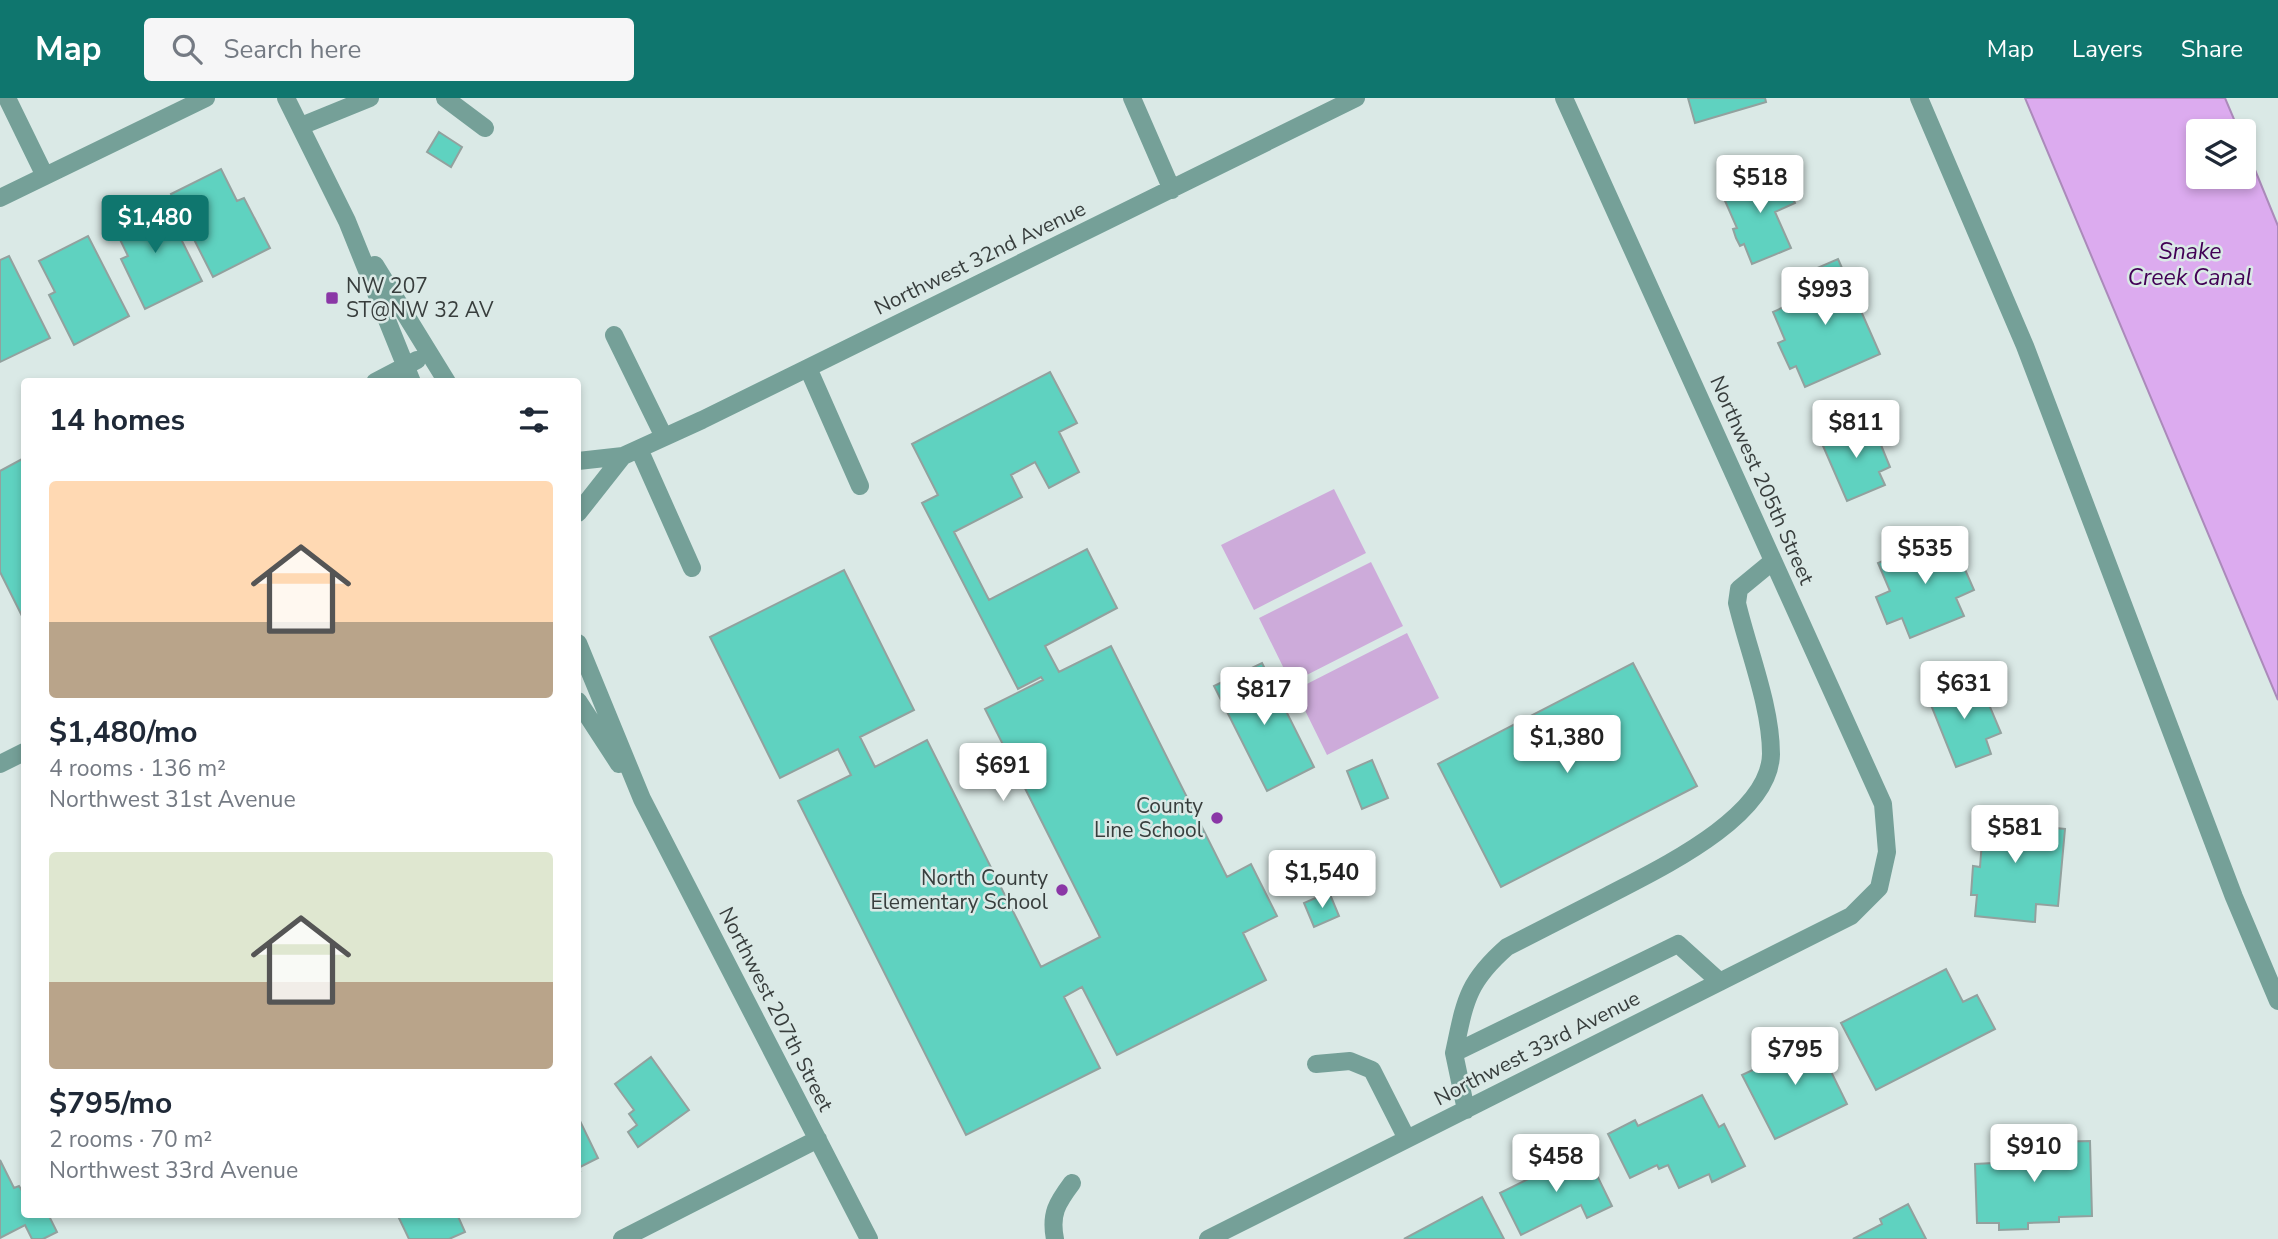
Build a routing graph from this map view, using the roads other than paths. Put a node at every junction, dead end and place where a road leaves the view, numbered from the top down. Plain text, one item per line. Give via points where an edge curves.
1 (7, 98) edge
2 (206, 98) edge
3 (286, 98) edge
4 (370, 98) edge
5 (445, 98) edge
6 (1132, 98) edge
7 (1356, 98) edge
8 (1564, 98) edge
9 (1919, 98) edge
10 (301, 127) junction
11 (485, 128) dead end
12 (45, 176) junction
13 (1172, 190) junction
14 (0, 198) edge
15 (347, 221) junction
16 (614, 335) dead end
17 (429, 353) junction
18 (808, 368) junction
19 (409, 373) edge
20 (390, 378) edge
21 (445, 378) edge
22 (664, 437) junction
23 (631, 453) junction
24 (581, 461) edge
25 (860, 486) dead end
26 (581, 510) edge
27 (1773, 561) junction
28 (692, 568) dead end
29 (581, 650) edge
30 (581, 706) edge
31 (21, 754) edge
32 (0, 764) edge
33 (642, 800) junction
34 (1879, 888) joint
35 (1720, 982) junction
36 (2278, 1001) edge
37 (1454, 1053) junction
38 (1317, 1064) dead end
39 (1466, 1110) junction
40 (818, 1139) junction
41 (1407, 1139) junction
42 (1072, 1183) dead end
43 (622, 1239) edge
44 (869, 1239) edge
45 (1055, 1239) edge
46 (1208, 1239) edge

1 - 12 street
2 - 12 street
3 - 10 street
4 - 10 street
5 - 11 street
6 - 13 street
7 - 13 street, Northwest 32nd Avenue
8 - 27 street, Northwest 205th Street
9 - 36 street via 2025,346 2234,897
10 - 15 street
12 - 14 street
13 - 18 street, Northwest 32nd Avenue
15 - 17 street
15 - 19 street
16 - 22 street
17 - 19 street
17 - 21 street
18 - 22 street, Northwest 32nd Avenue
18 - 25 street
19 - 20 street
22 - 23 street, Northwest 32nd Avenue
23 - 24 street, Northwest 32nd Avenue
23 - 26 street, Northwest 32nd Avenue
23 - 28 street
27 - 34 street, Northwest 205th Street via 1883,804 1887,852
27 - 37 street via 1739,589 1737,603 1767,715 1771,757 1760,789 1728,822 1679,858 1507,947 1474,982 1463,1008
29 - 33 street, Northwest 207th Street
30 - 33 street, Northwest 207th Street
31 - 32 street
33 - 40 street, Northwest 207th Street
34 - 35 street, Northwest 33rd Avenue via 1851,916
35 - 37 street via 1678,944
35 - 39 street, Northwest 33rd Avenue
37 - 39 street
38 - 41 street via 1350,1061 1372,1070
39 - 41 street, Northwest 33rd Avenue
40 - 43 street
40 - 44 street, Northwest 207th Street
41 - 46 street, Northwest 33rd Avenue
42 - 45 street via 1052,1221

